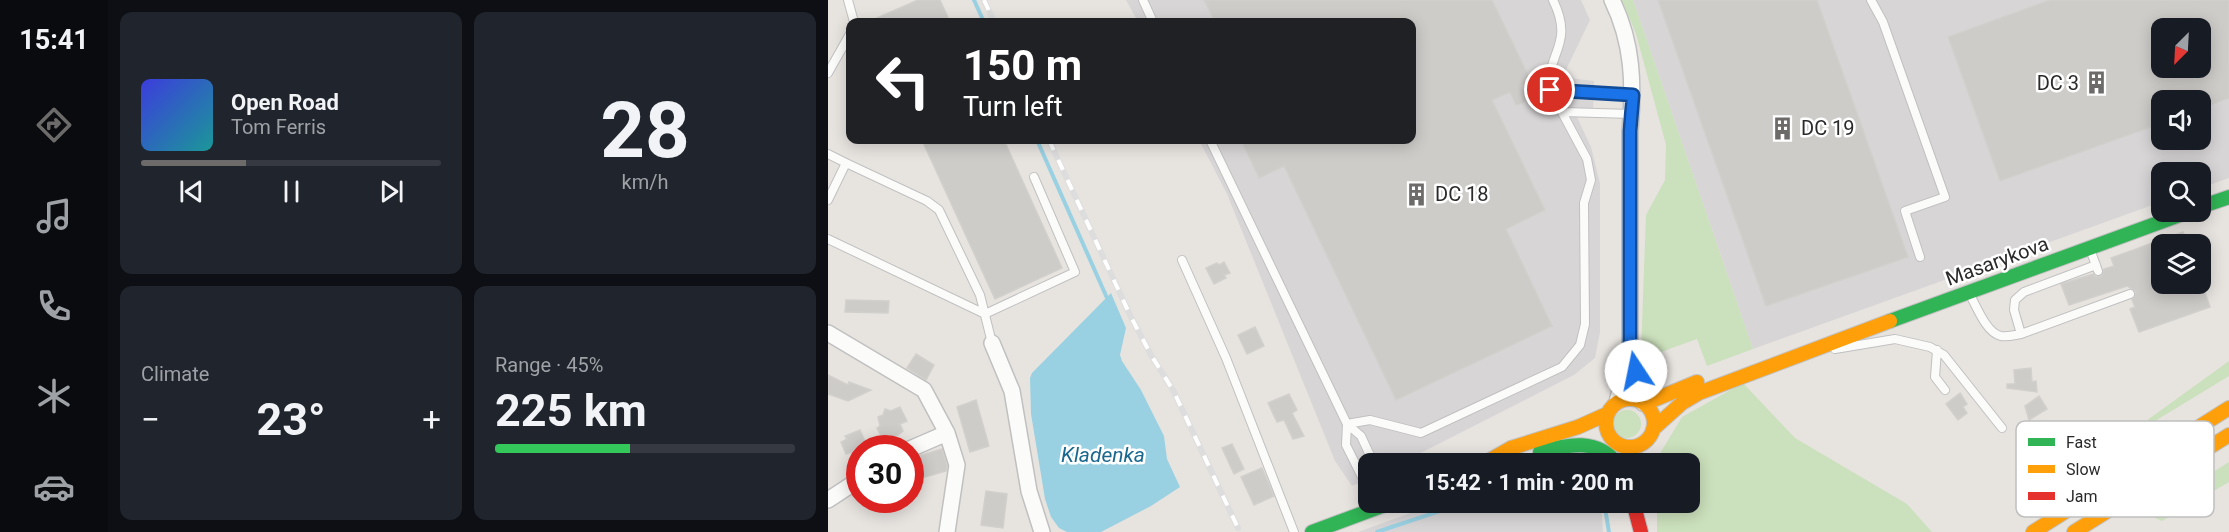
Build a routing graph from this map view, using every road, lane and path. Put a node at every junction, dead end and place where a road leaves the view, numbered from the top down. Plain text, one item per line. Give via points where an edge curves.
1 (848, 0) edge
2 (1143, 0) edge
3 (1553, 0) edge
4 (1612, 0) edge
5 (1871, 0) edge
6 (853, 18) edge
7 (1151, 18) edge
8 (846, 41) edge
9 (828, 73) edge
10 (1550, 90) junction
11 (1633, 95) junction
12 (1563, 112) junction
13 (1632, 114) junction
14 (1212, 144) edge
15 (828, 154) edge
16 (846, 163) junction
17 (1034, 177) dead end
18 (2229, 197) edge
19 (828, 200) edge
20 (2211, 203) edge
21 (2160, 222) edge
22 (828, 239) edge
23 (2089, 248) junction
24 (1920, 257) dead end
25 (1182, 260) dead end
26 (1968, 292) junction
27 (2130, 294) dead end
28 (985, 314) junction
29 (828, 333) edge
30 (2021, 334) junction
31 (992, 344) joint
32 (1819, 346) junction
33 (1937, 350) junction
34 (1630, 352) junction
35 (1639, 385) junction
36 (1677, 390) junction
37 (1945, 390) dead end
38 (1644, 402) junction
39 (1612, 408) junction
40 (2229, 408) edge
41 (2208, 421) edge
42 (1347, 424) junction
43 (2002, 428) dead end
44 (947, 433) junction
45 (1650, 434) junction
46 (2229, 435) edge
47 (1611, 437) junction
48 (924, 443) edge
49 (2214, 444) edge
50 (1624, 446) junction
51 (1369, 453) edge
52 (1503, 453) edge
53 (1521, 453) edge
54 (1536, 453) edge
55 (1608, 453) edge
56 (1626, 453) edge
57 (1646, 453) edge
58 (1358, 469) edge
59 (846, 489) edge
60 (828, 501) edge
61 (1363, 513) edge
62 (1638, 513) edge
63 (2056, 517) edge
64 (2098, 517) edge
65 (1320, 531) edge
66 (947, 532) edge
67 (1042, 532) edge
68 (1294, 532) edge
69 (1642, 532) edge
70 (2033, 532) edge
71 (2074, 532) edge

1 - 6 lane
2 - 7 lane
3 - 10 lane via 1562,24 1562,37 1551,69
4 - 11 street via 1633,68
5 - 24 lane via 1883,22 1945,197 1905,211
8 - 9 lane
10 - 11 lane
10 - 12 lane
11 - 13 street
12 - 13 lane
12 - 42 lane via 1587,159 1592,180 1584,203 1586,324 1573,356 1562,367 1421,433 1370,420
13 - 34 street
14 - 42 lane
15 - 16 lane
16 - 19 lane
16 - 28 lane via 939,210 980,295
17 - 28 lane via 1076,272
18 - 20 main road
21 - 23 main road, Masarykova
22 - 28 lane
23 - 26 main road, Masarykova
23 - 30 lane via 2097,268 2024,292 2015,300
25 - 68 lane via 1226,358
26 - 30 lane via 1991,330 1999,336
26 - 32 main road, Masarykova
27 - 30 lane
28 - 31 lane
29 - 44 street via 924,390
31 - 67 street via 1012,391 1029,492
32 - 33 lane via 1839,350 1895,339
32 - 36 main road, Masarykova via 1780,354
32 - 45 main road, Masarykova via 1699,393 1682,403
33 - 37 lane via 1935,377
33 - 43 lane
34 - 35 street
34 - 39 street
35 - 36 main road
35 - 38 street
36 - 38 main road, Masarykova
38 - 39 main road via 1629,399
38 - 45 main road via 1652,414
39 - 47 main road via 1606,426
39 - 52 main road via 1578,427
40 - 41 main road
42 - 51 lane via 1361,436
42 - 58 lane via 1346,445
44 - 48 street
44 - 66 street via 957,465
45 - 50 main road via 1638,445
45 - 57 main road
46 - 49 main road
47 - 50 main road
47 - 53 main road via 1567,437
50 - 56 main road
54 - 55 main road via 1575,444
59 - 60 street
61 - 65 main road
62 - 69 main road
63 - 70 main road
64 - 71 main road

